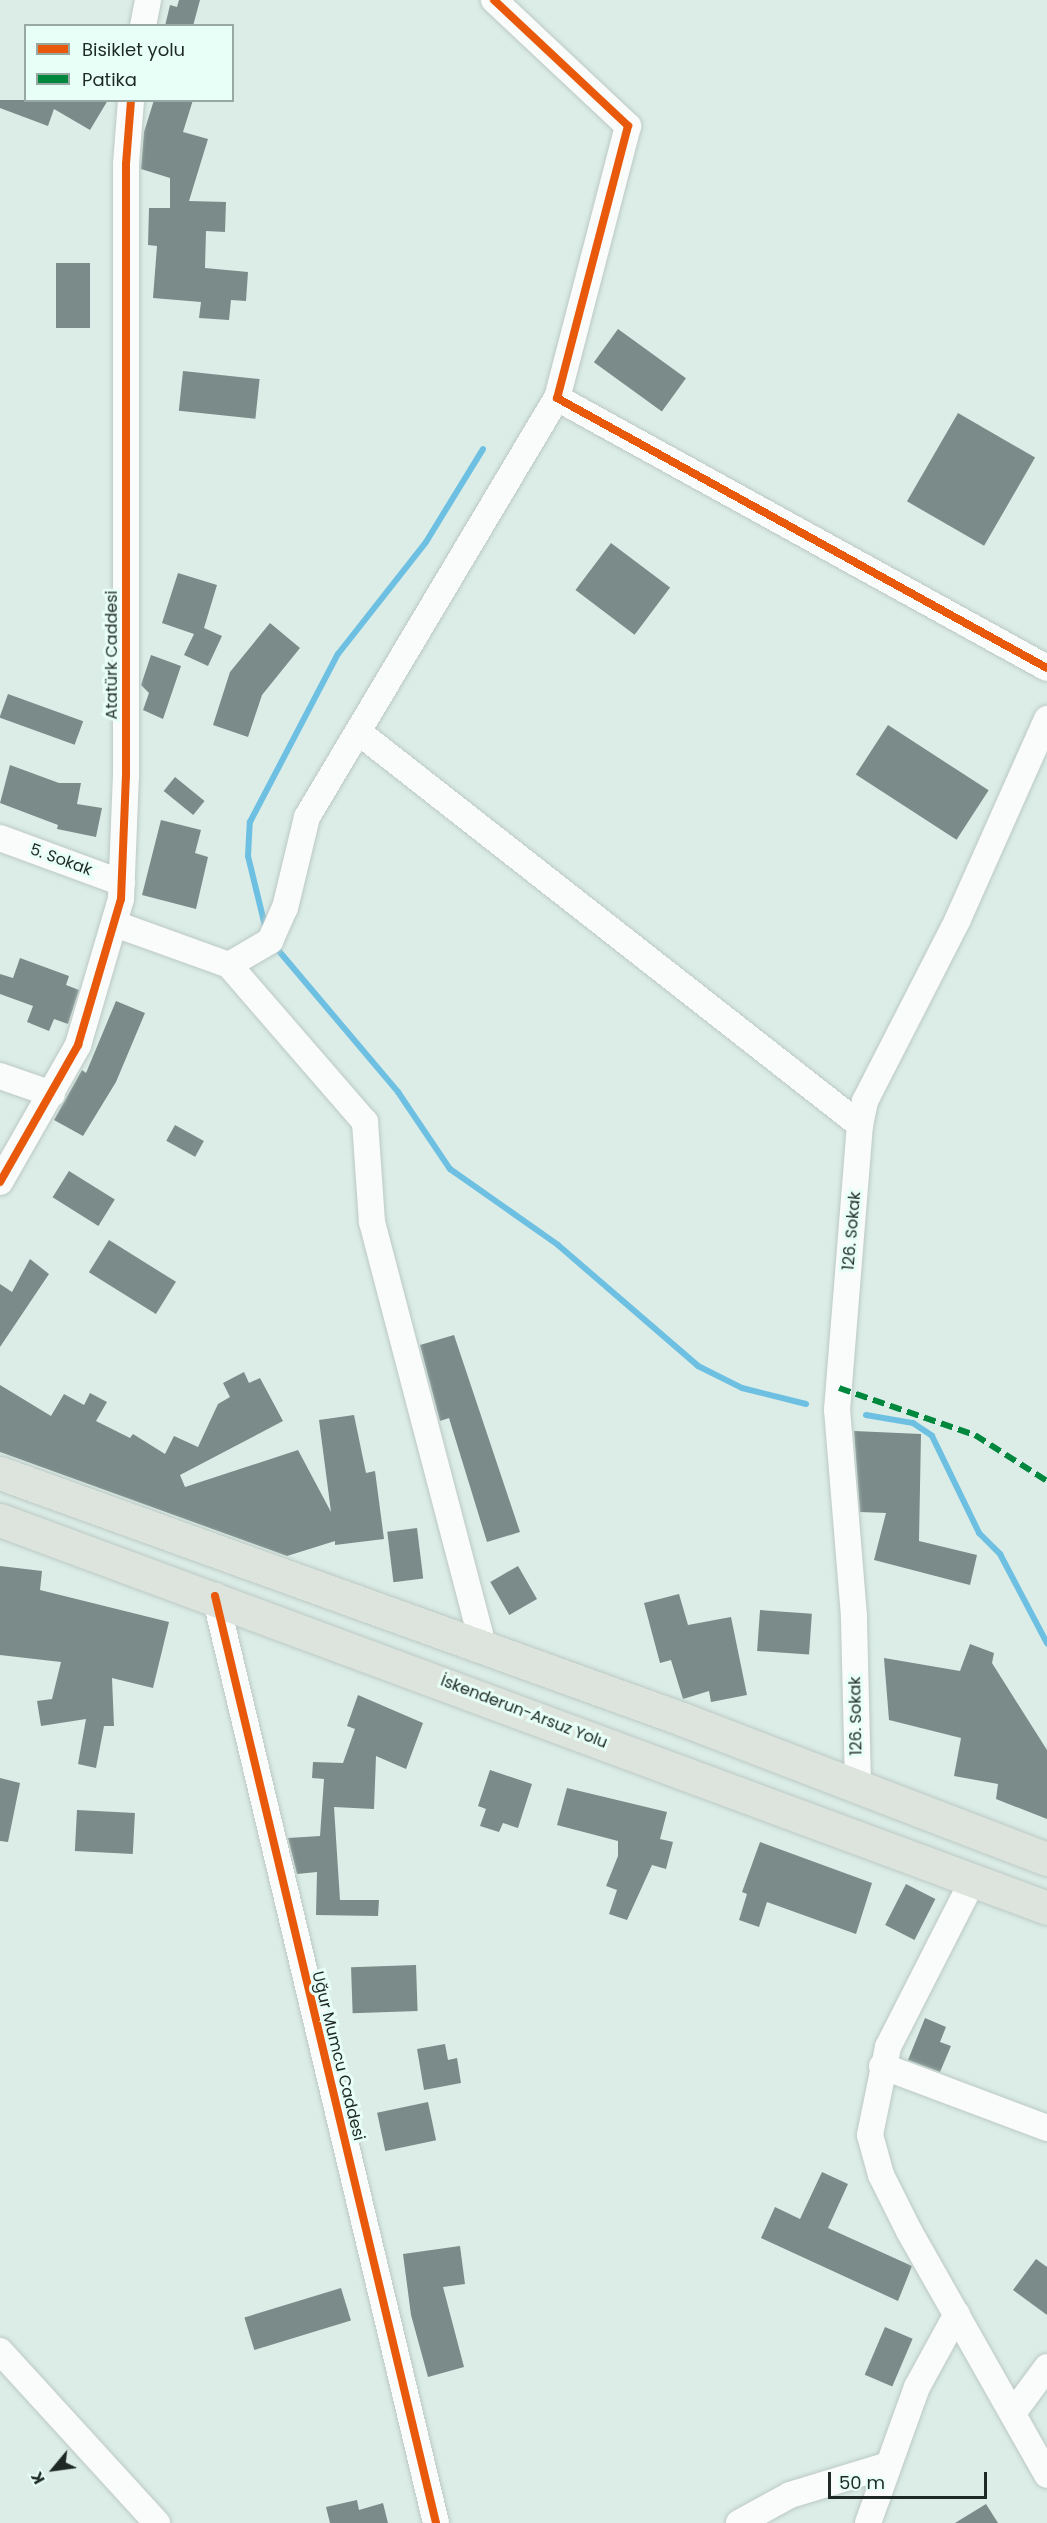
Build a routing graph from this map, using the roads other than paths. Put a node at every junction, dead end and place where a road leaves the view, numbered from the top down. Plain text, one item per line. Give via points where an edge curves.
1 (148, 0) edge
2 (494, 0) edge
3 (142, 24) edge
4 (131, 102) edge
5 (556, 398) junction
6 (1047, 668) edge
7 (1047, 719) edge
8 (361, 734) junction
9 (0, 838) edge
10 (122, 883) junction
11 (115, 924) junction
12 (229, 965) junction
13 (0, 1076) edge
14 (52, 1094) junction
15 (860, 1125) junction
16 (0, 1182) edge
17 (0, 1473) edge
18 (0, 1520) edge
19 (215, 1596) junction
20 (483, 1646) junction
21 (858, 1784) junction
22 (1047, 1858) edge
23 (973, 1880) junction
24 (1047, 1908) edge
25 (882, 2066) junction
26 (1047, 2128) edge
27 (957, 2314) junction
28 (0, 2351) edge
29 (1047, 2367) edge
30 (1013, 2413) junction
31 (889, 2465) junction
32 (1047, 2475) edge
33 (157, 2523) edge
34 (436, 2523) edge
35 (740, 2523) edge
36 (868, 2523) edge

1 - 3 street
2 - 5 street via 628,126
4 - 10 street, Atatürk Caddesi via 126,175
5 - 6 street
5 - 8 street
7 - 15 street, 126. Sokak via 958,919 865,1101
8 - 12 street via 307,817 285,908 270,941
8 - 15 street
9 - 10 street, 5. Sokak
10 - 11 street, Atatürk Caddesi
11 - 12 street
11 - 14 street, Atatürk Caddesi via 78,1045
12 - 20 street via 365,1122 372,1222
13 - 14 street
14 - 16 street, Atatürk Caddesi
15 - 21 street, 126. Sokak via 837,1410 854,1616
17 - 20 main road
18 - 19 main road, İskenderun-Arsuz Yolu
19 - 23 main road, İskenderun-Arsuz Yolu
19 - 34 street, Uğur Mumcu Caddesi
20 - 21 main road
21 - 22 main road
23 - 24 main road, İskenderun-Arsuz Yolu
23 - 25 street
25 - 26 street
25 - 27 street via 870,2135 881,2175
27 - 30 street
27 - 31 street via 917,2387
28 - 33 street
29 - 30 street
30 - 32 street
31 - 35 street via 790,2495
31 - 36 street

